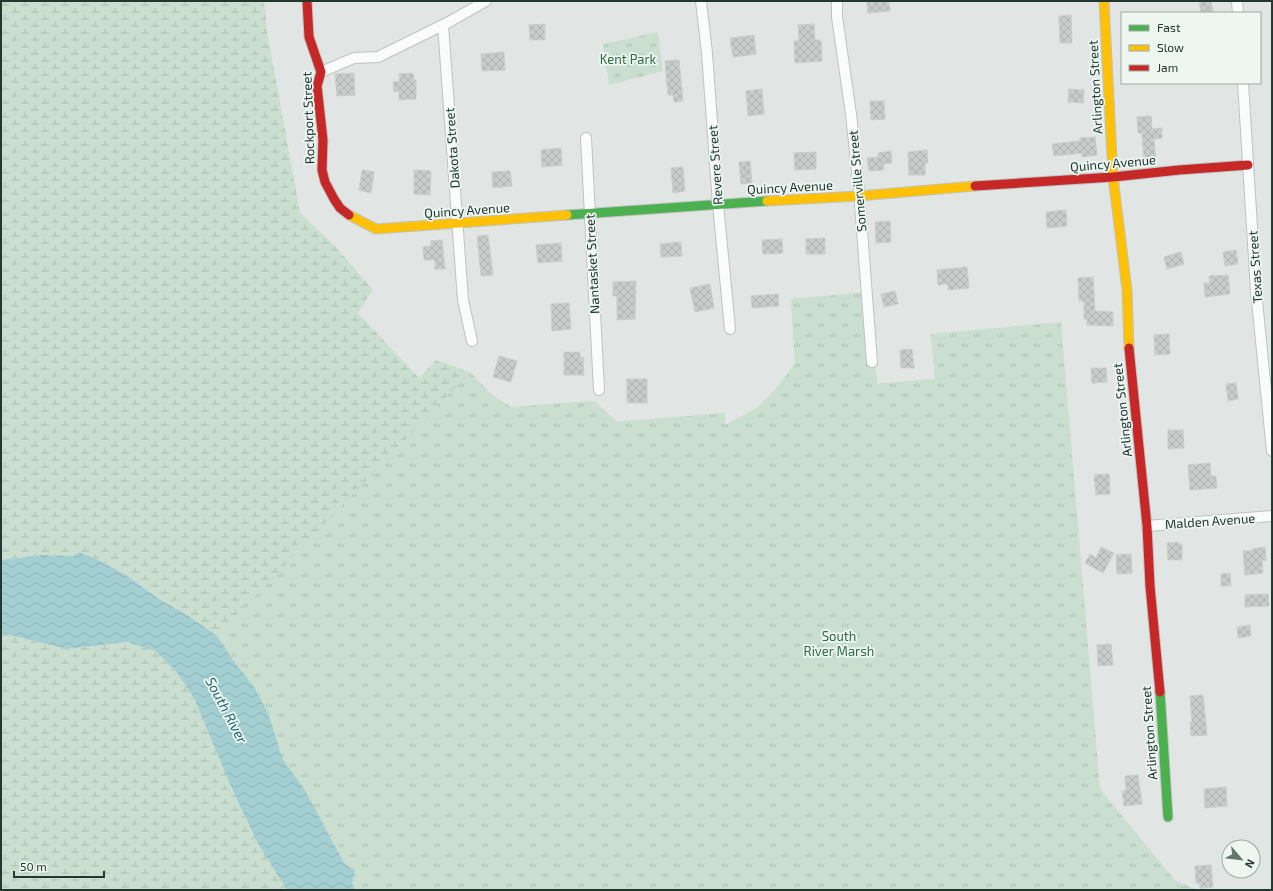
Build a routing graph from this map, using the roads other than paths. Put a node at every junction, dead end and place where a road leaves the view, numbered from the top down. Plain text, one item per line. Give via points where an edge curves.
1 (308, 1) edge
2 (486, 1) edge
3 (701, 1) edge
4 (837, 1) edge
5 (1104, 1) edge
6 (1237, 1) edge
7 (1238, 12) edge
8 (443, 25) junction
9 (321, 72) junction
10 (1243, 84) edge
11 (586, 138) dead end
12 (1248, 166) junction
13 (1113, 177) junction
14 (859, 196) junction
15 (718, 204) junction
16 (340, 207) joint
17 (590, 214) junction
18 (457, 224) junction
19 (730, 329) dead end
20 (472, 341) dead end
21 (872, 362) dead end
22 (599, 390) dead end
23 (1272, 450) edge
24 (1272, 516) edge
25 (1147, 526) junction
26 (1168, 817) dead end

1 - 9 street, Rockport Street via 309,37
2 - 8 street
3 - 15 street, Revere Street
4 - 14 street, Somerville Street
5 - 13 street, Arlington Street
6 - 7 street
8 - 9 street via 378,57 354,58
8 - 18 street, Dakota Street
9 - 16 street, Rockport Street via 318,86 323,140 322,170 329,191
10 - 12 street, Texas Street
11 - 17 street, Nantasket Street
12 - 13 street, Quincy Avenue
12 - 23 street, Texas Street via 1256,292
13 - 14 street, Quincy Avenue
13 - 25 street, Arlington Street via 1127,290 1128,348
14 - 15 street, Quincy Avenue
14 - 21 street, Somerville Street
15 - 17 street, Quincy Avenue
15 - 19 street, Revere Street
16 - 18 street, Quincy Avenue via 376,229
17 - 18 street, Quincy Avenue
17 - 22 street, Nantasket Street
18 - 20 street, Dakota Street via 463,300
24 - 25 street, Malden Avenue
25 - 26 street, Arlington Street

